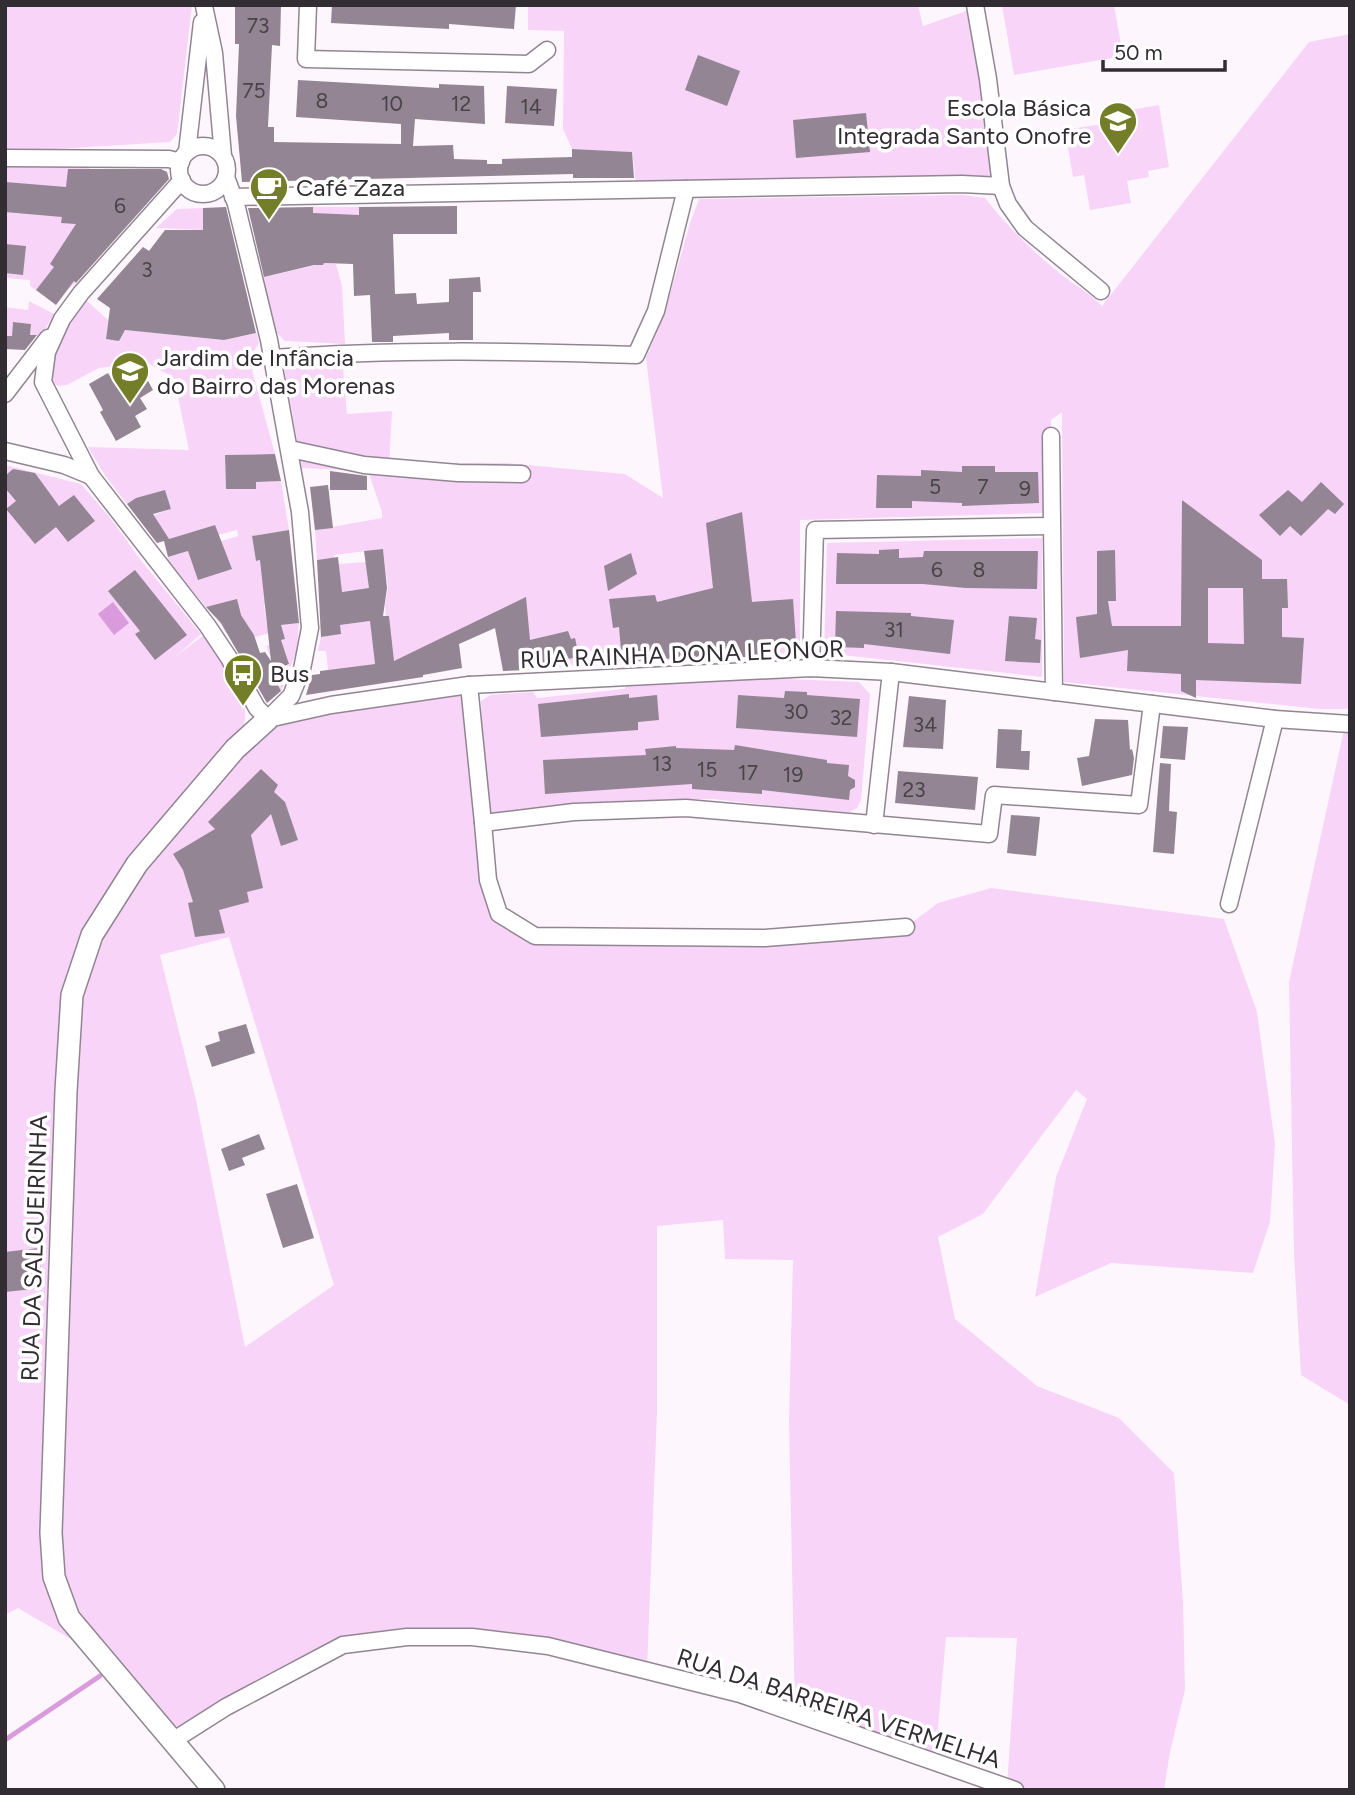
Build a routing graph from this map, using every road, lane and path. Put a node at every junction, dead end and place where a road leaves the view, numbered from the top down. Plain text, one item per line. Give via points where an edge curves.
1 (204, 5) edge
2 (308, 5) edge
3 (975, 5) edge
4 (547, 50) dead end
5 (223, 156) junction
6 (184, 157) junction
7 (5, 158) edge
8 (226, 177) junction
9 (182, 180) junction
10 (1001, 186) junction
11 (686, 189) junction
12 (233, 197) junction
13 (1101, 292) dead end
14 (62, 319) junction
15 (272, 358) junction
16 (5, 394) edge
17 (1051, 436) dead end
18 (289, 449) junction
19 (5, 451) edge
20 (522, 474) dead end
21 (91, 476) junction
22 (1051, 526) junction
23 (811, 668) junction
24 (891, 672) junction
25 (469, 685) junction
26 (1054, 692) junction
27 (1152, 704) junction
28 (268, 719) junction
29 (1275, 719) junction
30 (1350, 724) edge
31 (483, 822) junction
32 (874, 825) junction
33 (1229, 904) dead end
34 (906, 927) dead end
35 (174, 1740) junction
36 (214, 1790) edge
37 (1015, 1790) edge

1 - 5 street via 214,52
1 - 6 street
2 - 4 street via 306,59 529,64
3 - 10 street
5 - 6 street via 206,146 196,147
5 - 8 street
6 - 7 street
6 - 9 street via 179,168
8 - 9 street via 220,187 205,194 189,189
8 - 12 street
9 - 14 street
10 - 11 street
10 - 13 street via 1007,204 1025,228
11 - 12 street
11 - 15 street via 656,311 636,355 494,351
12 - 15 street
14 - 16 street
14 - 21 street via 47,352 43,382
15 - 18 street
17 - 22 street
18 - 20 street via 364,466
18 - 28 street via 300,512 310,628 308,649 291,696
19 - 21 street
21 - 28 street via 207,625
22 - 23 street via 815,530
22 - 26 street
23 - 24 street, RUA RAINHA DONA LEONOR
23 - 25 street, RUA RAINHA DONA LEONOR
24 - 26 street, RUA RAINHA DONA LEONOR
24 - 32 street
25 - 28 street, RUA RAINHA DONA LEONOR
25 - 31 street
26 - 27 street, RUA RAINHA DONA LEONOR
27 - 29 street, RUA RAINHA DONA LEONOR
27 - 32 street via 1139,805 993,795 989,834
28 - 35 street, RUA DA SALGUEIRINHA via 235,750 137,864 92,934 72,995 52,1505 54,1577 69,1618
29 - 30 street, RUA RAINHA DONA LEONOR
29 - 33 street
31 - 32 street via 574,812 686,808
31 - 34 street via 488,880 499,914 535,936 765,938
35 - 36 street, RUA DA SALGUEIRINHA
35 - 37 street, RUA DA BARREIRA VERMELHA via 343,1644 407,1637 472,1637 548,1646 740,1694

